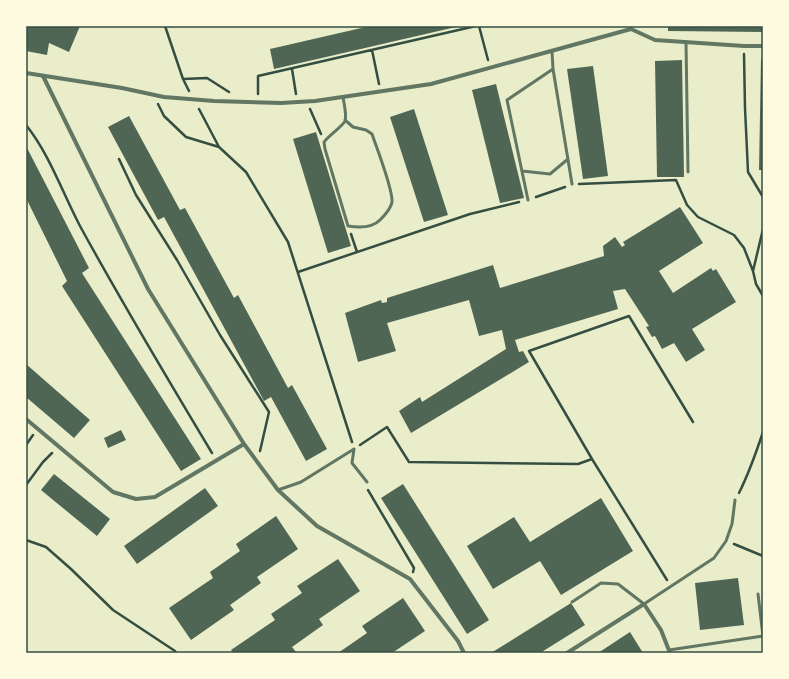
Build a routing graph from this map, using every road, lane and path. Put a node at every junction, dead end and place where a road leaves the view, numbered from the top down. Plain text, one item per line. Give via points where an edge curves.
1 (165, 26) edge
2 (476, 26) edge
3 (480, 26) edge
4 (631, 27) edge
5 (686, 42) junction
6 (744, 46) junction
7 (763, 46) edge
8 (372, 50) junction
9 (552, 51) junction
10 (490, 68) junction
11 (292, 69) junction
12 (554, 69) junction
13 (26, 73) edge
14 (43, 76) junction
15 (183, 79) junction
16 (187, 88) dead end
17 (380, 92) junction
18 (153, 95) junction
19 (343, 97) junction
20 (245, 102) junction
21 (259, 102) junction
22 (298, 102) junction
23 (306, 102) junction
24 (199, 111) dead end
25 (345, 120) junction
26 (26, 124) edge
27 (324, 142) junction
28 (219, 147) junction
29 (119, 159) dead end
30 (568, 159) junction
31 (522, 171) junction
32 (688, 172) dead end
33 (572, 184) junction
34 (763, 196) edge
35 (528, 200) junction
36 (348, 226) junction
37 (763, 230) edge
38 (357, 252) junction
39 (753, 271) junction
40 (298, 272) junction
41 (763, 296) edge
42 (26, 419) edge
43 (693, 422) dead end
44 (763, 432) edge
45 (244, 444) junction
46 (59, 446) junction
47 (354, 449) junction
48 (592, 459) junction
49 (217, 461) junction
50 (257, 463) junction
51 (367, 482) joint
52 (26, 485) edge
53 (278, 490) junction
54 (735, 500) joint
55 (26, 540) edge
56 (726, 541) junction
57 (763, 556) edge
58 (410, 579) junction
59 (671, 587) junction
60 (758, 594) dead end
61 (572, 602) dead end
62 (644, 604) junction
63 (670, 652) edge
64 (176, 653) edge
65 (464, 653) edge
66 (567, 653) edge

1 - 15 path
2 - 8 path
3 - 10 path
4 - 5 street via 655,40
4 - 9 street
5 - 6 street
5 - 32 lane
6 - 7 street
6 - 34 path via 748,172
8 - 11 path
8 - 17 path
9 - 10 street
9 - 12 lane
10 - 17 street via 431,84
11 - 21 path via 258,76
11 - 22 path
12 - 30 lane
12 - 31 lane via 507,100
13 - 14 street
14 - 18 street
14 - 45 street via 148,289
15 - 16 path
15 - 20 path via 207,78
17 - 19 street
18 - 20 street
18 - 28 path via 164,116 186,137
19 - 23 street
19 - 25 lane
20 - 21 street
21 - 22 street
22 - 23 street
23 - 27 path
24 - 28 path
25 - 27 lane
25 - 36 lane via 353,127 372,134 391,190 392,203 387,214 376,224
26 - 49 path via 38,140 79,225
27 - 36 lane
28 - 40 path via 246,172 288,242
29 - 50 path via 136,195 269,412
30 - 31 lane via 550,174
30 - 33 lane
31 - 35 lane
33 - 35 path
33 - 39 path via 676,180 687,205 698,218 734,235 744,248
35 - 38 path via 470,214
36 - 38 path
37 - 39 path
38 - 40 path
39 - 41 path via 756,284
40 - 47 path
42 - 46 street
43 - 48 path via 629,316 529,351
44 - 54 path
45 - 49 street
45 - 50 street
46 - 49 street via 113,492 136,499 155,497
46 - 52 path
47 - 48 path via 387,427 409,462 578,464
47 - 51 lane via 352,463
47 - 53 lane via 301,482
48 - 59 path
50 - 53 street
51 - 58 path via 367,489 414,568
53 - 58 street via 317,526
54 - 56 lane via 732,524
55 - 64 path via 46,547 113,610
56 - 57 path
56 - 59 lane via 714,558
58 - 65 street via 458,641
59 - 62 lane
60 - 63 lane via 763,636
61 - 62 lane via 601,583 618,584
62 - 63 street via 661,630
62 - 66 street

